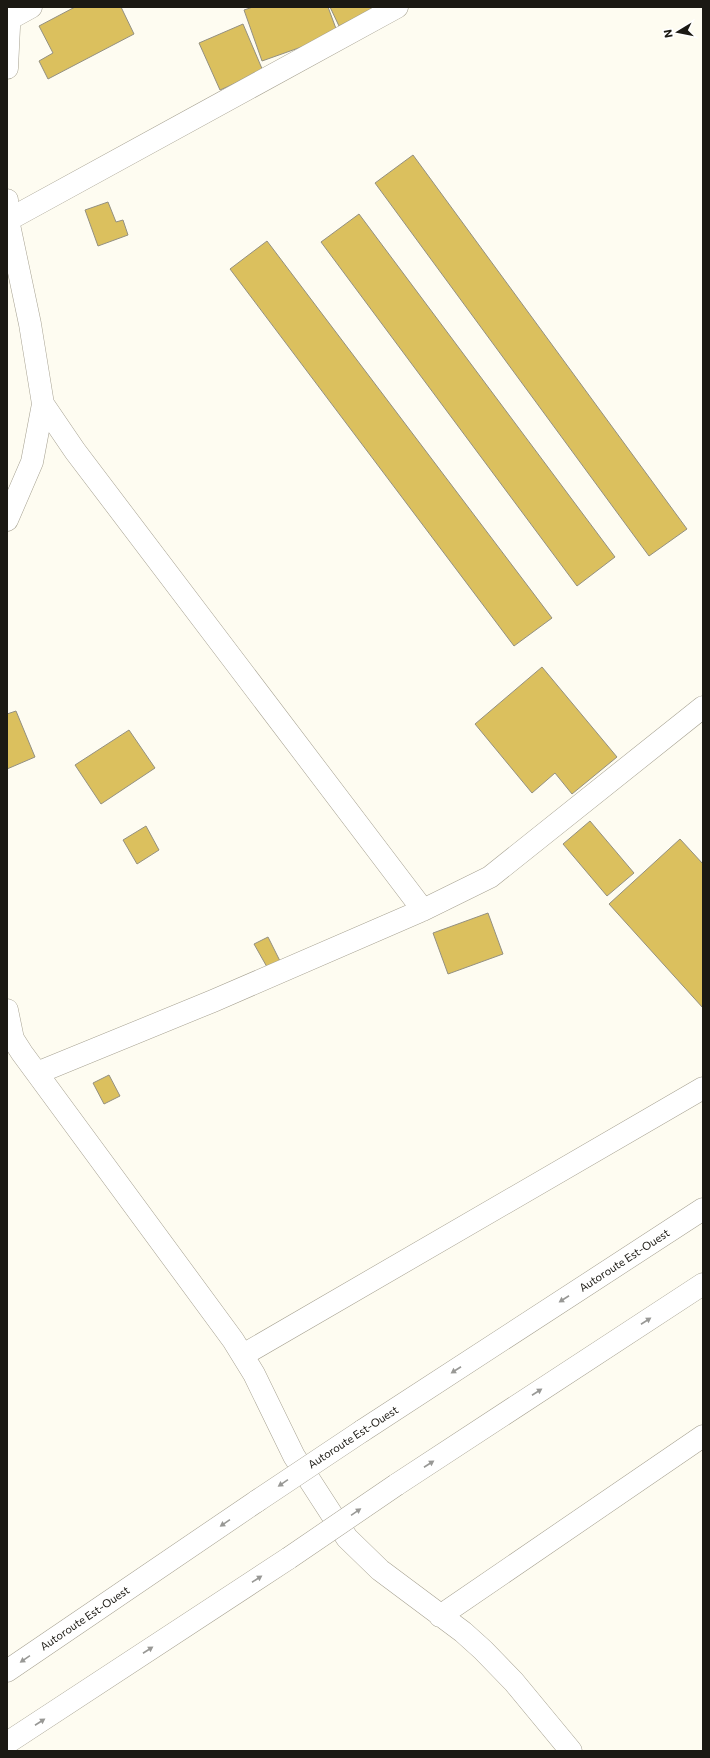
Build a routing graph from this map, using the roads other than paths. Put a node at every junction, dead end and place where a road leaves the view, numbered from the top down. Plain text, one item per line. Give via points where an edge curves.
1 (31, 7) edge
2 (397, 7) edge
3 (11, 12) edge
4 (7, 68) edge
5 (8, 210) edge
6 (43, 404) junction
7 (7, 520) edge
8 (703, 707) edge
9 (423, 910) junction
10 (7, 1010) edge
11 (10, 1040) edge
12 (37, 1074) junction
13 (703, 1088) edge
14 (703, 1209) edge
15 (703, 1284) edge
16 (243, 1354) junction
17 (703, 1436) edge
18 (440, 1616) junction
19 (7, 1671) edge
20 (7, 1743) edge
21 (571, 1751) edge

1 - 3 main road
2 - 5 main road
3 - 4 main road
5 - 6 main road
6 - 7 main road via 32,462
6 - 9 main road via 80,457
8 - 9 main road via 490,877
9 - 12 main road
10 - 11 main road
11 - 12 main road
12 - 16 main road
13 - 16 main road
14 -> 19 main road, Autoroute Est-Ouest, bridge via 362,1431
20 -> 15 main road, bridge
16 - 18 main road via 294,1456 347,1538 380,1570
17 - 18 main road
18 - 21 main road via 463,1632 499,1666

